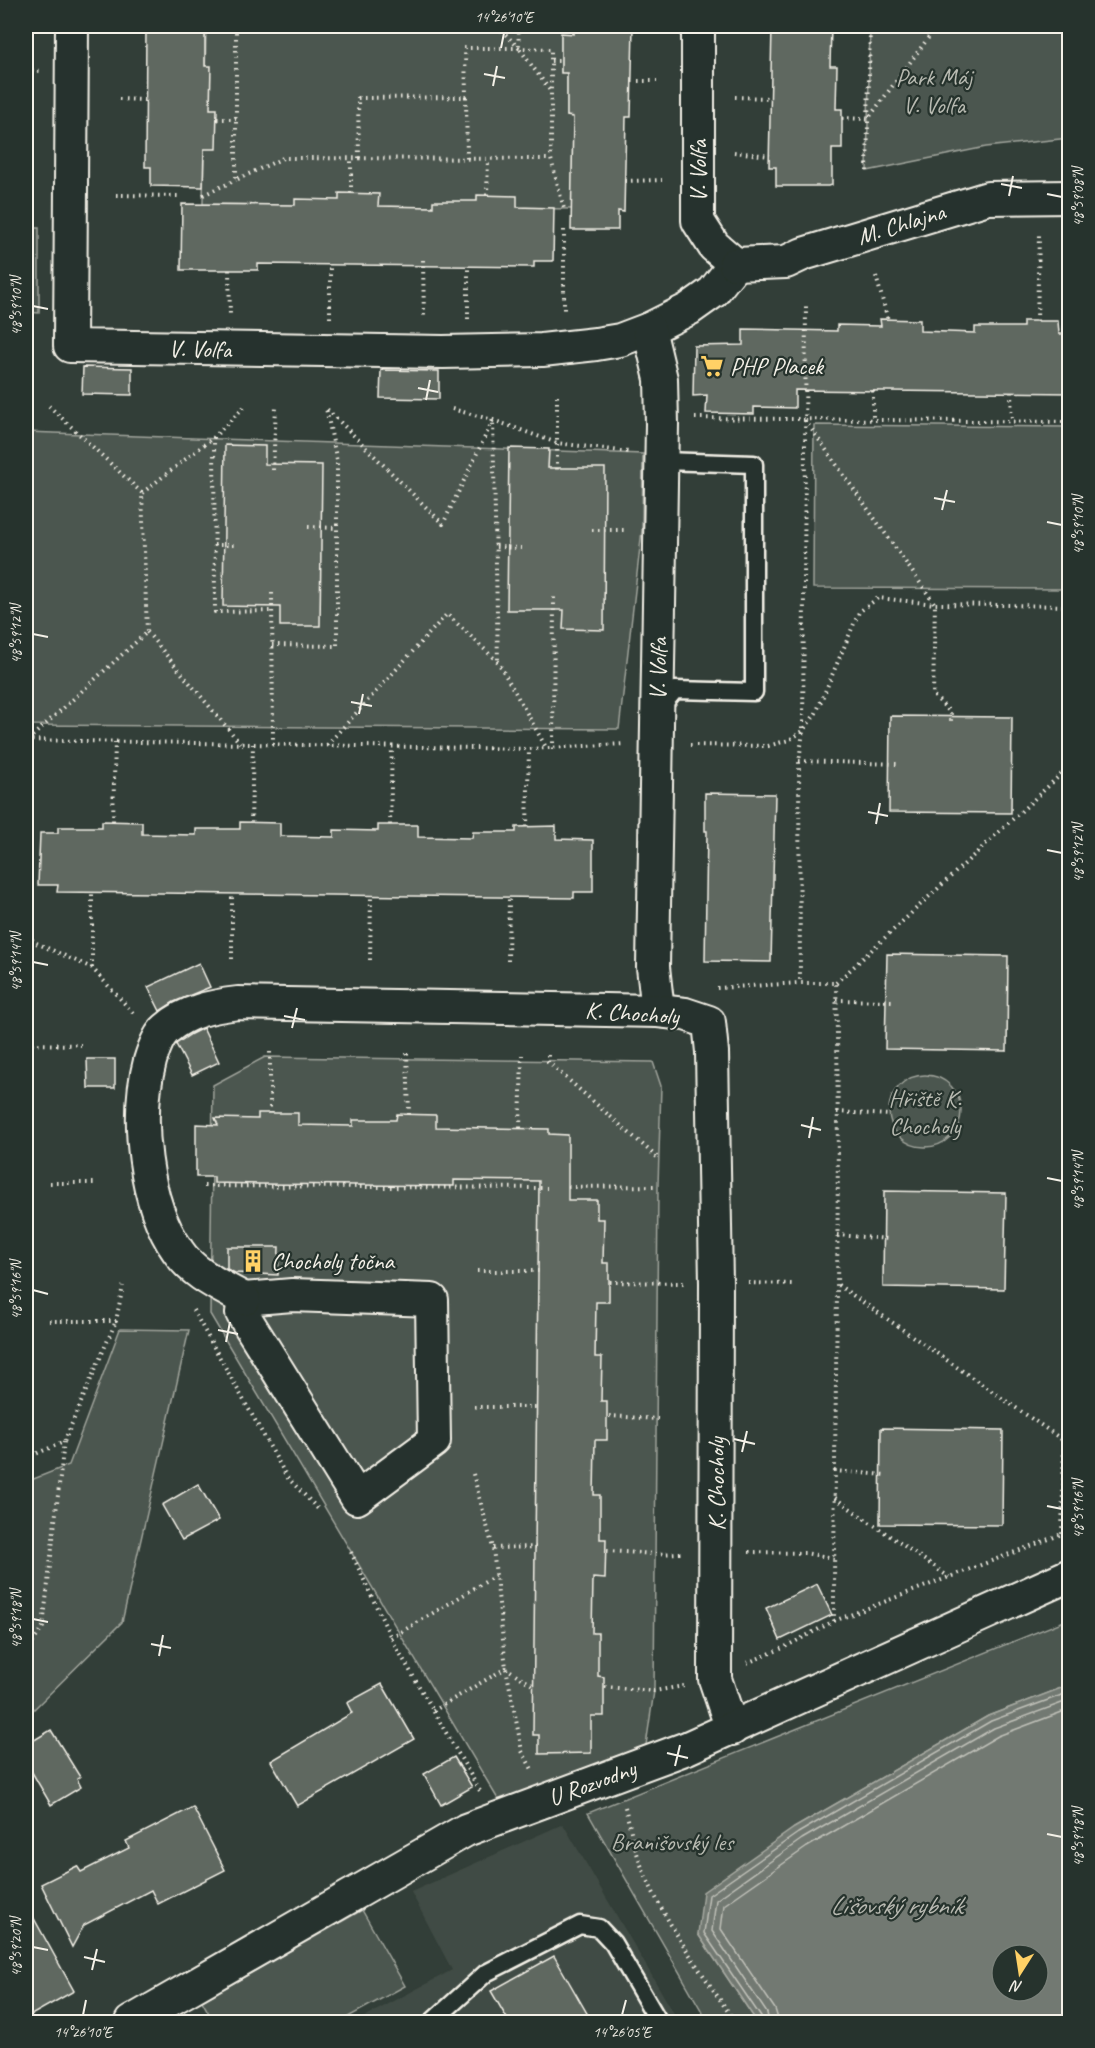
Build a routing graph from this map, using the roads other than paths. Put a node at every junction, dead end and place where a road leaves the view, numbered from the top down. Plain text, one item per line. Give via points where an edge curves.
1 (72, 26) edge
2 (698, 26) edge
3 (1070, 197) edge
4 (735, 264) junction
5 (649, 329) junction
6 (662, 461) junction
7 (658, 711) junction
8 (658, 1011) junction
9 (244, 1299) junction
10 (1070, 1575) edge
11 (732, 1729) junction
12 (151, 2018) edge
13 (432, 2022) edge
14 (659, 2022) edge

1 - 5 street, V. Volfa via 70,346 542,350 620,340
2 - 4 street, V. Volfa via 698,220 714,246
3 - 4 street, M. Chlajna via 988,198 786,262
4 - 5 street, V. Volfa via 712,292 689,309
5 - 6 street, V. Volfa via 661,379
6 - 7 street, V. Volfa
6 - 7 lane via 754,464 754,692 675,690
7 - 8 street, V. Volfa via 653,967
8 - 9 street, K. Chocholy via 238,1003 181,1018 165,1030 147,1072 145,1149 156,1203 178,1253 200,1273
8 - 11 street, K. Chocholy via 709,1022 716,1283 715,1679
9 - 9 street via 242,1313 357,1498 434,1441 432,1300 292,1295
10 - 11 street, U Rozvodny
11 - 12 street, U Rozvodny via 466,1830
13 - 14 lane via 486,1973 580,1925 599,1928 613,1943

